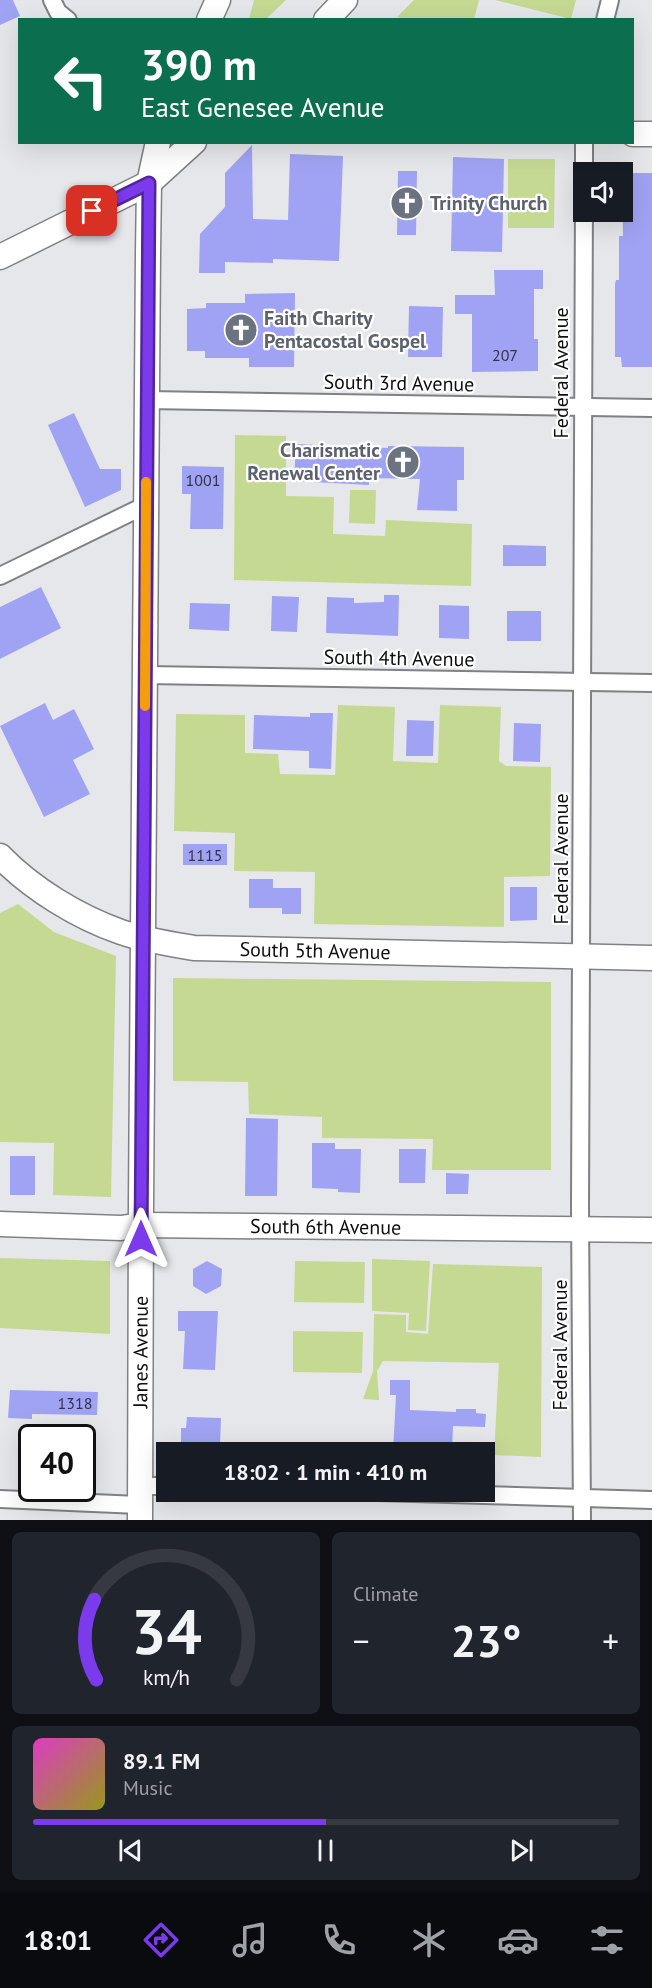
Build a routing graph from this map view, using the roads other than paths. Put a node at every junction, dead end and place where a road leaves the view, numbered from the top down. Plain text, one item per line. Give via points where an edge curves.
1 (52, 0) edge
2 (218, 0) edge
3 (345, 0) edge
4 (610, 0) edge
5 (66, 18) edge
6 (210, 18) edge
7 (328, 18) edge
8 (606, 18) edge
9 (634, 134) edge
10 (652, 134) edge
11 (158, 144) edge
12 (192, 144) edge
13 (584, 144) edge
14 (584, 162) edge
15 (149, 183) junction
16 (584, 222) edge
17 (0, 257) edge
18 (146, 400) junction
19 (582, 406) junction
20 (652, 408) edge
21 (146, 505) junction
22 (0, 576) edge
23 (146, 675) junction
24 (583, 682) junction
25 (652, 683) edge
26 (5, 869) edge
27 (142, 938) junction
28 (581, 957) junction
29 (652, 958) edge
30 (0, 1224) edge
31 (141, 1225) junction
32 (580, 1228) junction
33 (652, 1230) edge
34 (156, 1493) edge
35 (495, 1495) edge
36 (582, 1497) junction
37 (0, 1500) edge
38 (652, 1500) edge
39 (140, 1504) edge
40 (582, 1520) edge

1 - 5 street
2 - 6 street
3 - 7 street
4 - 8 street
9 - 10 street
11 - 15 street, Janes Avenue
12 - 15 street
13 - 14 street
15 - 17 street
15 - 18 street, Janes Avenue
16 - 19 street, Federal Avenue
18 - 19 street, South 3rd Avenue
18 - 21 street, Janes Avenue
19 - 20 street, South 3rd Avenue
19 - 24 street, Federal Avenue
21 - 22 street
21 - 23 street, Janes Avenue
23 - 24 street, South 4th Avenue
23 - 27 street, Janes Avenue
24 - 25 street, South 4th Avenue
24 - 28 street, Federal Avenue
26 - 27 street, South 5th Avenue via 98,922
27 - 28 street, South 5th Avenue via 194,948
27 - 31 street, Janes Avenue
28 - 29 street, South 5th Avenue
28 - 32 street, Federal Avenue
30 - 31 street, South 6th Avenue via 121,1228
31 - 32 street, South 6th Avenue
31 - 39 street, Janes Avenue
32 - 33 street, South 6th Avenue
32 - 36 street, Federal Avenue
34 - 39 street
35 - 36 street
36 - 38 street
36 - 40 street, Federal Avenue
37 - 39 street

